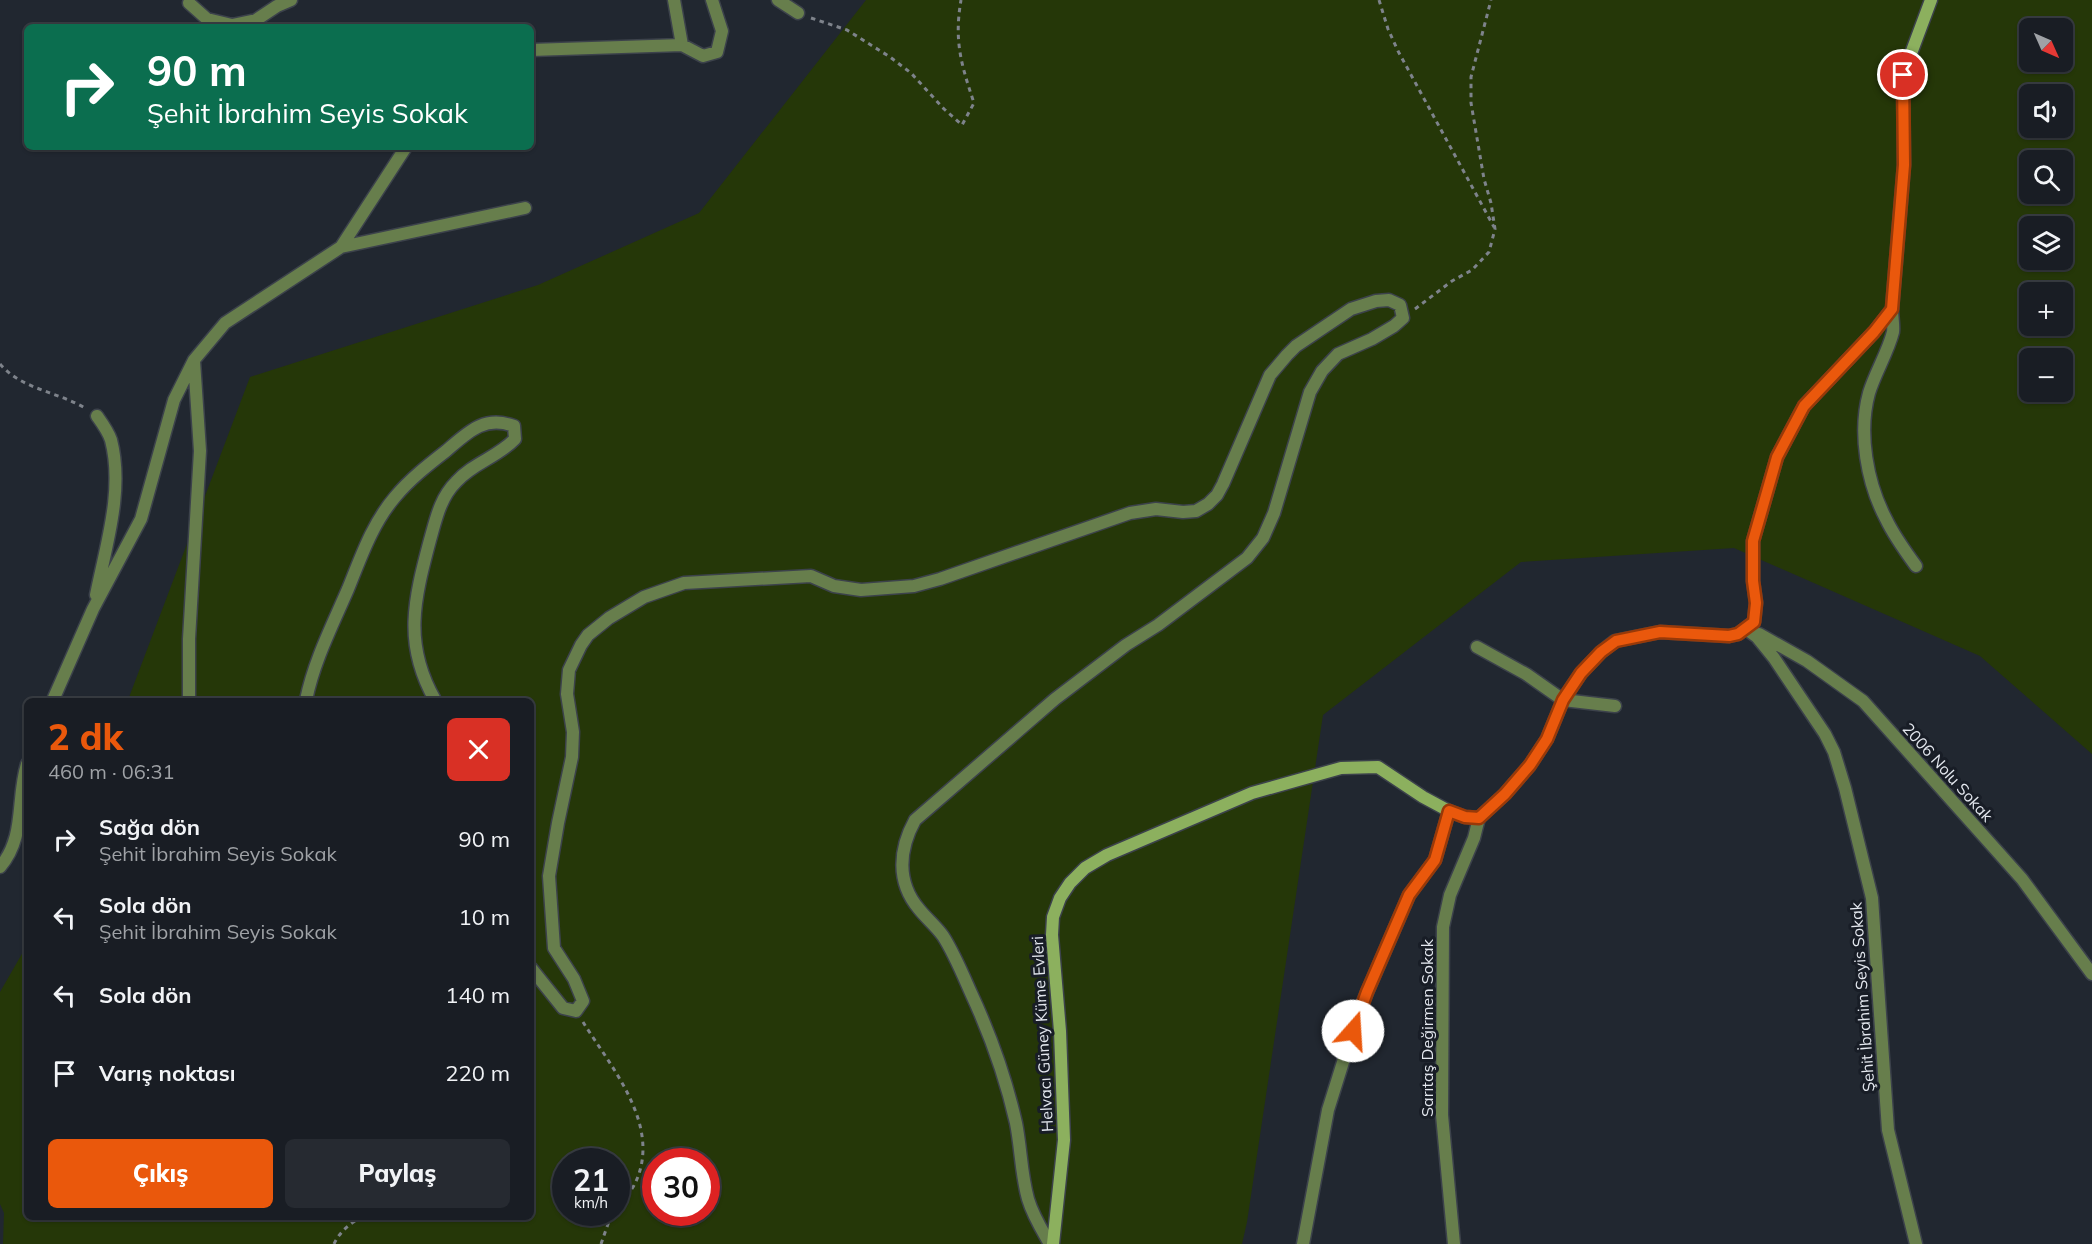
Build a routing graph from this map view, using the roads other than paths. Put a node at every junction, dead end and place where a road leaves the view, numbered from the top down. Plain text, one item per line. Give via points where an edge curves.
1 (291, 0) edge
2 (674, 0) edge
3 (712, 0) edge
4 (778, 0) edge
5 (1930, 0) edge
6 (189, 3) dead end
7 (798, 13) road end
8 (228, 24) edge
9 (237, 24) edge
10 (682, 45) junction
11 (534, 50) edge
12 (404, 150) edge
13 (525, 208) dead end
14 (341, 247) junction
15 (1892, 309) junction
16 (194, 360) junction
17 (97, 416) road end
18 (1916, 566) dead end
19 (93, 609) junction
20 (1746, 629) junction
21 (1477, 647) dead end
22 (53, 698) edge
23 (189, 698) edge
24 (307, 698) edge
25 (434, 698) edge
26 (1563, 700) junction
27 (1615, 706) dead end
28 (24, 784) edge
29 (1449, 811) junction
30 (1479, 818) junction
31 (0, 867) edge
32 (534, 972) edge
33 (2092, 974) edge
34 (1051, 1244) edge
35 (1303, 1244) edge
36 (1454, 1244) edge
37 (1916, 1244) edge

1 - 9 street via 256,20
2 - 10 street
3 - 10 street via 722,30 717,52 703,56
4 - 7 street
5 - 15 street via 1903,75 1904,165
6 - 8 street via 207,19
10 - 11 street
12 - 14 street
13 - 14 street
14 - 16 street via 225,323
15 - 18 street via 1893,331 1864,420 1865,447 1885,518
15 - 20 street via 1804,406 1777,457 1753,541 1755,614 1754,622
16 - 19 street via 174,400 141,519
16 - 23 street via 200,451
17 - 19 street via 110,437 115,489
19 - 22 street
20 - 26 street via 1729,636 1660,632 1616,641 1581,673
20 - 33 street, 2006 Nolu Sokak via 1808,661 1863,701 2022,879
20 - 37 street, Şehit İbrahim Seyis Sokak via 1774,658 1825,734 1845,788 1872,898 1888,1130
21 - 26 street
24 - 25 street via 366,541 394,498 412,478 476,427 501,422 514,426 515,439 453,484 439,507 420,577 415,643 420,669
26 - 27 street
26 - 30 street via 1547,739 1530,765
28 - 31 street via 16,839
29 - 30 street
29 - 34 street, Helvacı Güney Küme Evleri via 1378,767 1341,768 1252,793 1107,855 1070,883 1053,916 1064,1140
29 - 35 street via 1435,860 1409,895 1359,1011 1328,1110
30 - 36 street, Sarıtaş Değirmen Sokak via 1450,895 1443,927 1442,1115
32 - 34 street via 563,1008 576,1011 583,1001 574,978 554,948 549,876 572,758 569,670 581,645 598,626 644,597 684,583 811,576 848,589 914,586 1130,513 1156,509 1196,511 1220,490 1270,375 1287,355 1339,316 1363,305 1389,300 1400,305 1403,318 1372,339 1338,354 1316,381 1269,527 1247,558 1055,699 915,820 908,834 902,873 910,898 944,937 972,994 1001,1068 1015,1120 1028,1198

